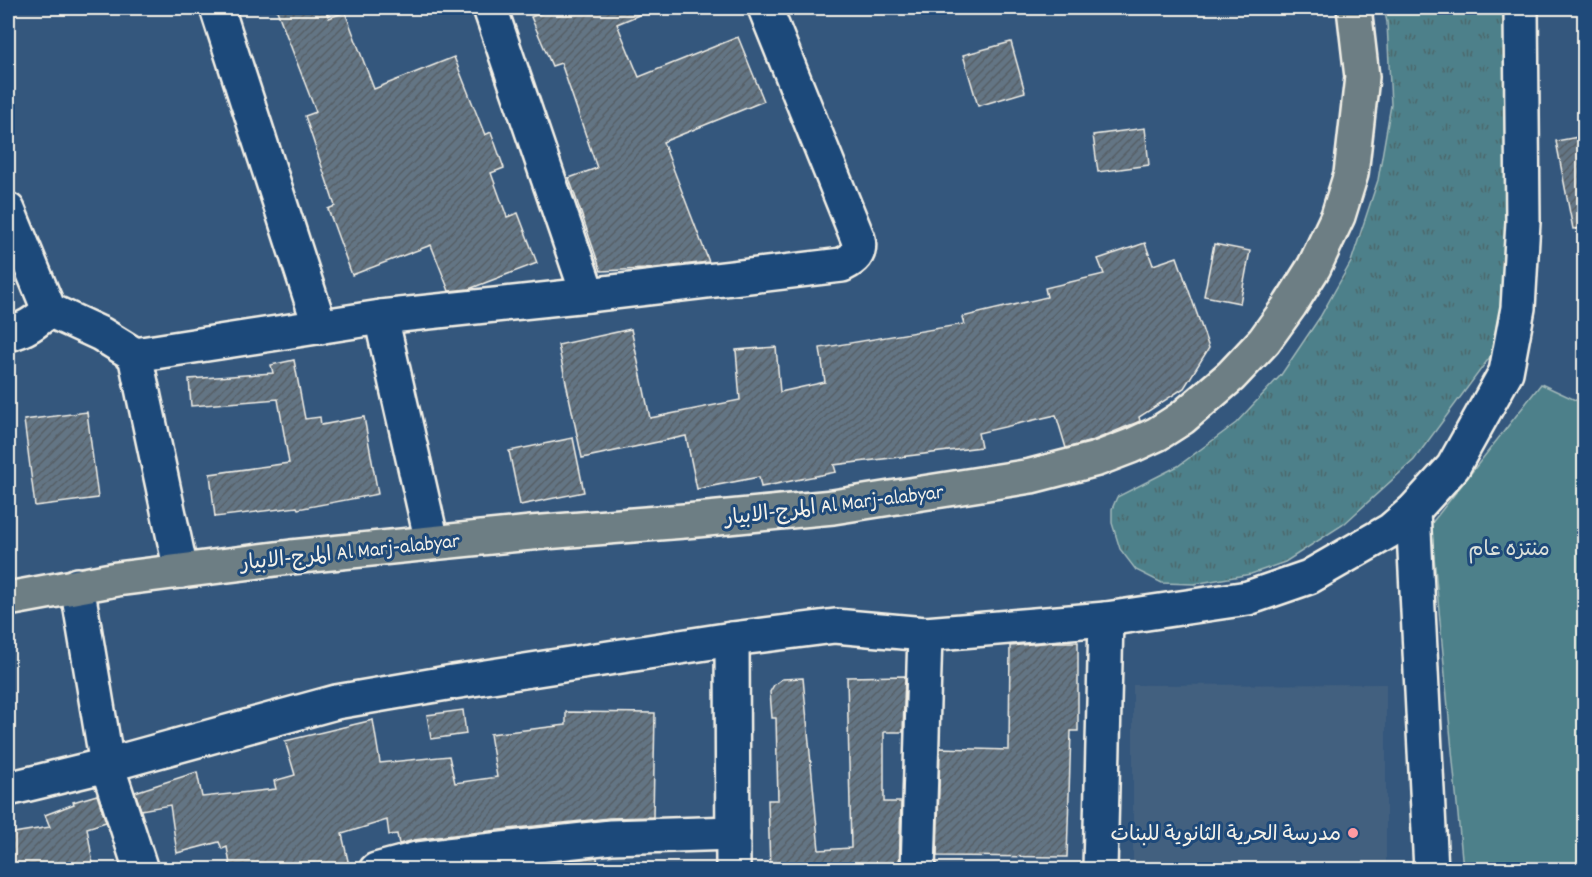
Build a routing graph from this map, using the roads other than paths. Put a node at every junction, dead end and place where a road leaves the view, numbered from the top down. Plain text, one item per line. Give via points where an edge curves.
1 (217, 8) edge
2 (490, 8) edge
3 (765, 8) edge
4 (1354, 8) edge
5 (1521, 8) edge
6 (8, 210) edge
7 (588, 295) junction
8 (49, 310) junction
9 (381, 316) junction
10 (320, 327) junction
11 (8, 334) edge
12 (135, 355) junction
13 (1413, 511) junction
14 (432, 542) junction
15 (181, 571) junction
16 (77, 585) junction
17 (8, 599) edge
18 (1106, 619) junction
19 (925, 634) junction
20 (732, 639) junction
21 (107, 765) junction
22 (8, 789) edge
23 (733, 833) junction
24 (141, 870) edge
25 (376, 870) edge
26 (733, 870) edge
27 (918, 870) edge
28 (1100, 870) edge
29 (1431, 870) edge

1 - 10 street
2 - 7 street
3 - 7 street via 858,239 857,253 842,265
4 - 14 main road, المرج-الابيار Al Marj-alabyar via 1362,77 1351,174 1338,216 1314,267 1264,341 1200,404 1157,434 1097,459 1031,476 833,507
5 - 13 street via 1523,222 1518,308 1506,372 1454,467
6 - 8 street
7 - 9 street
8 - 11 street via 34,323
8 - 12 street
9 - 10 street
9 - 14 street
10 - 12 street
12 - 15 street
13 - 18 street via 1391,530 1309,577 1248,598
13 - 29 street
14 - 15 main road, المرج-الابيار Al Marj-alabyar
15 - 16 main road, المرج-الابيار Al Marj-alabyar
16 - 17 main road, المرج-الابيار Al Marj-alabyar
16 - 21 street
18 - 19 street
18 - 28 street
19 - 20 street via 835,626
19 - 27 street
20 - 21 street via 336,702
20 - 23 street
21 - 22 street
21 - 24 street
23 - 25 street via 611,837 417,859
23 - 26 street

